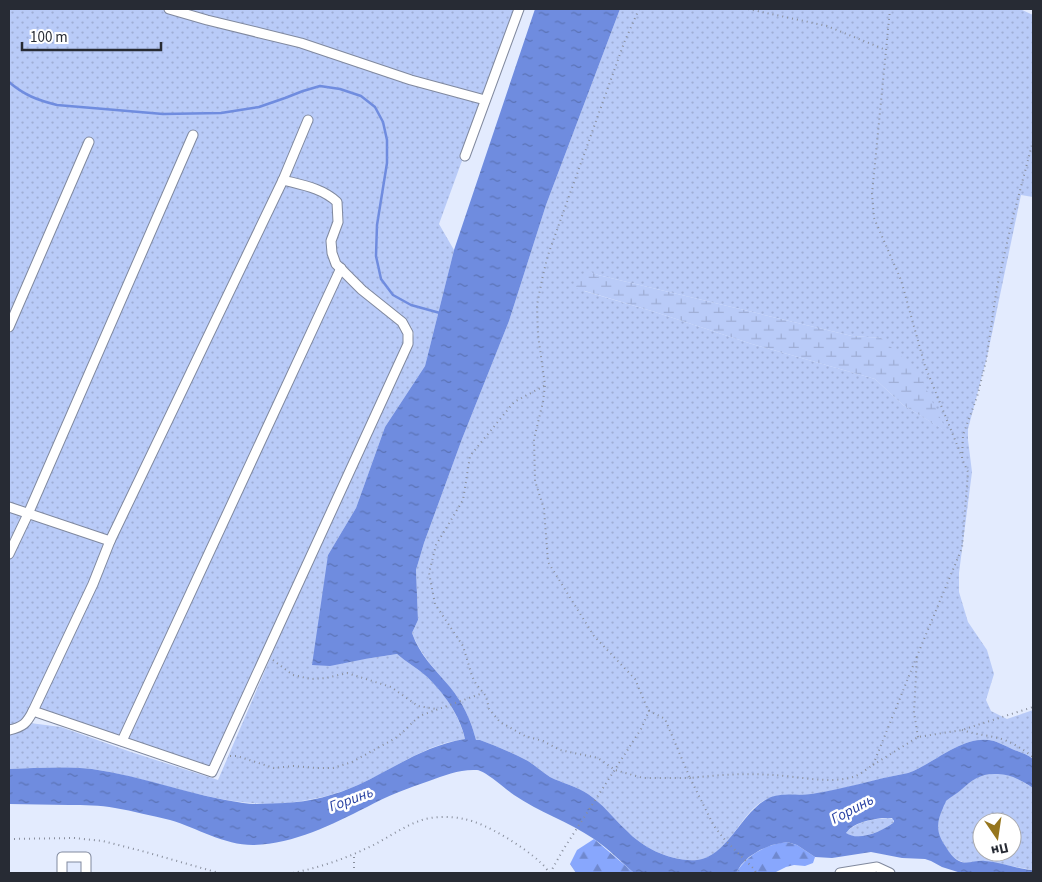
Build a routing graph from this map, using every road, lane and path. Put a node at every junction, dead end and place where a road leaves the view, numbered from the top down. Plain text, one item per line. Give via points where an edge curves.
1 (169, 9) edge
2 (519, 9) edge
3 (640, 9) edge
4 (748, 9) edge
5 (890, 9) edge
6 (886, 50) junction
7 (485, 100) junction
8 (308, 120) dead end
9 (194, 135) dead end
10 (1033, 141) edge
11 (89, 142) dead end
12 (465, 156) dead end
13 (283, 180) junction
14 (341, 268) junction
15 (9, 326) edge
16 (545, 385) junction
17 (962, 459) junction
18 (9, 507) edge
19 (28, 514) junction
20 (110, 541) junction
21 (9, 554) edge
22 (269, 648) junction
23 (917, 656) junction
24 (483, 693) junction
25 (1033, 707) edge
26 (438, 709) junction
27 (648, 710) junction
28 (34, 711) junction
29 (9, 730) edge
30 (962, 730) junction
31 (918, 737) junction
32 (122, 741) junction
33 (1033, 757) edge
34 (226, 759) dead end
35 (873, 765) junction
36 (615, 770) junction
37 (690, 778) junction
38 (9, 839) edge
39 (354, 853) junction
40 (755, 872) edge
41 (62, 873) edge
42 (86, 873) edge
43 (219, 873) edge
44 (293, 873) edge
45 (354, 873) edge
46 (550, 873) edge
47 (840, 873) edge
48 (890, 873) edge

1 - 7 street via 300,42 411,80
2 - 7 street
3 - 16 path via 624,43 548,255 537,305
4 - 6 path via 827,26
5 - 6 path
6 - 17 path via 872,194 874,218 901,280 925,366
7 - 12 street
8 - 13 street
9 - 19 street
10 - 17 path via 997,287 986,361 963,435
11 - 15 street
13 - 14 street via 317,190 337,202 338,222 331,241 336,264
13 - 20 street
14 - 22 street via 353,282 402,322 408,333 408,348
14 - 32 street
16 - 24 path via 514,402 470,456 463,500 436,545 429,573 435,604 463,646 472,676
16 - 27 path via 534,439 535,481 544,509 548,562 594,636 636,679
17 - 23 path via 968,472 962,548
18 - 19 street
19 - 20 street
19 - 21 street
20 - 28 street
22 - 26 path via 274,661 293,675 311,679 347,673 391,687 418,706
22 - 32 street via 212,772
23 - 31 path via 914,713
23 - 35 path
24 - 26 path
24 - 36 path via 488,709 500,722 560,750 598,758
25 - 30 path
26 - 34 path via 417,718 394,739 334,768 274,768 237,756
27 - 36 path via 641,729
27 - 37 path via 665,719
28 - 29 street via 25,724
28 - 32 street
30 - 31 path
30 - 33 path via 999,738
31 - 35 path
35 - 37 path via 857,775 836,780 772,774
36 - 37 path via 642,778
36 - 46 path
37 - 40 path via 714,826
38 - 43 path via 74,838 103,842
39 - 44 path
39 - 45 path
39 - 46 path via 421,820 441,817 465,819 515,844
41 - 42 street via 62,857 86,856
47 - 48 street via 877,867

